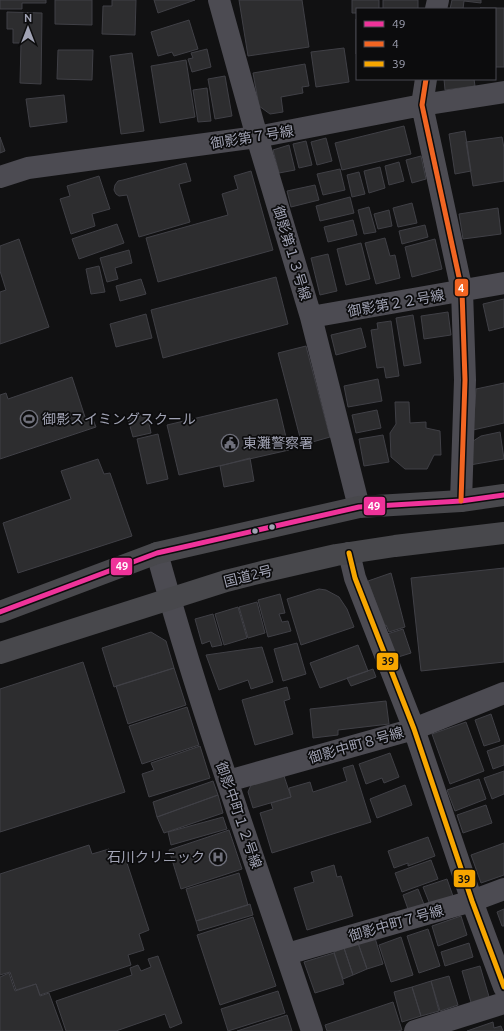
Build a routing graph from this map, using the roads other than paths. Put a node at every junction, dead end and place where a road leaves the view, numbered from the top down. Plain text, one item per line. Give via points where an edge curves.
1 (219, 0) edge
2 (426, 80) edge
3 (504, 92) edge
4 (422, 105) junction
5 (257, 137) junction
6 (0, 177) edge
7 (504, 283) edge
8 (462, 291) junction
9 (311, 317) junction
10 (504, 495) edge
11 (461, 501) junction
12 (359, 507) junction
13 (504, 532) edge
14 (157, 553) junction
15 (349, 553) junction
16 (170, 598) junction
17 (0, 612) edge
18 (0, 652) edge
19 (504, 693) edge
20 (414, 729) junction
21 (228, 781) junction
22 (504, 889) edge
23 (472, 901) junction
24 (287, 954) junction
25 (504, 987) edge
26 (504, 1003) edge
27 (312, 1031) edge
28 (415, 1031) edge

1 - 5 street, 御影第１３号線
2 - 4 street
3 - 4 street, 御影第７号線
4 - 5 street, 御影第７号線
4 - 8 street
5 - 6 street, 御影第７号線 via 28,168
5 - 9 street, 御影第１３号線
7 - 8 street, 御影第２２号線
8 - 9 street, 御影第２２号線
8 - 11 street via 465,380
9 - 12 street, 御影第１３号線
10 - 11 highway
11 - 12 highway
12 - 14 highway
13 - 15 highway, 国道2号
14 - 16 street, 御影中町１２号線
14 - 17 highway
15 - 16 highway, 国道2号 via 232,579
15 - 20 street via 355,578
16 - 18 highway, 国道2号
16 - 21 street, 御影中町１２号線
19 - 20 street, 御影中町８号線
20 - 21 street, 御影中町８号線
20 - 23 street
21 - 24 street, 御影中町１２号線
22 - 23 street, 御影中町７号線
23 - 24 street, 御影中町７号線
23 - 25 street
24 - 27 street, 御影中町１２号線
26 - 28 street

